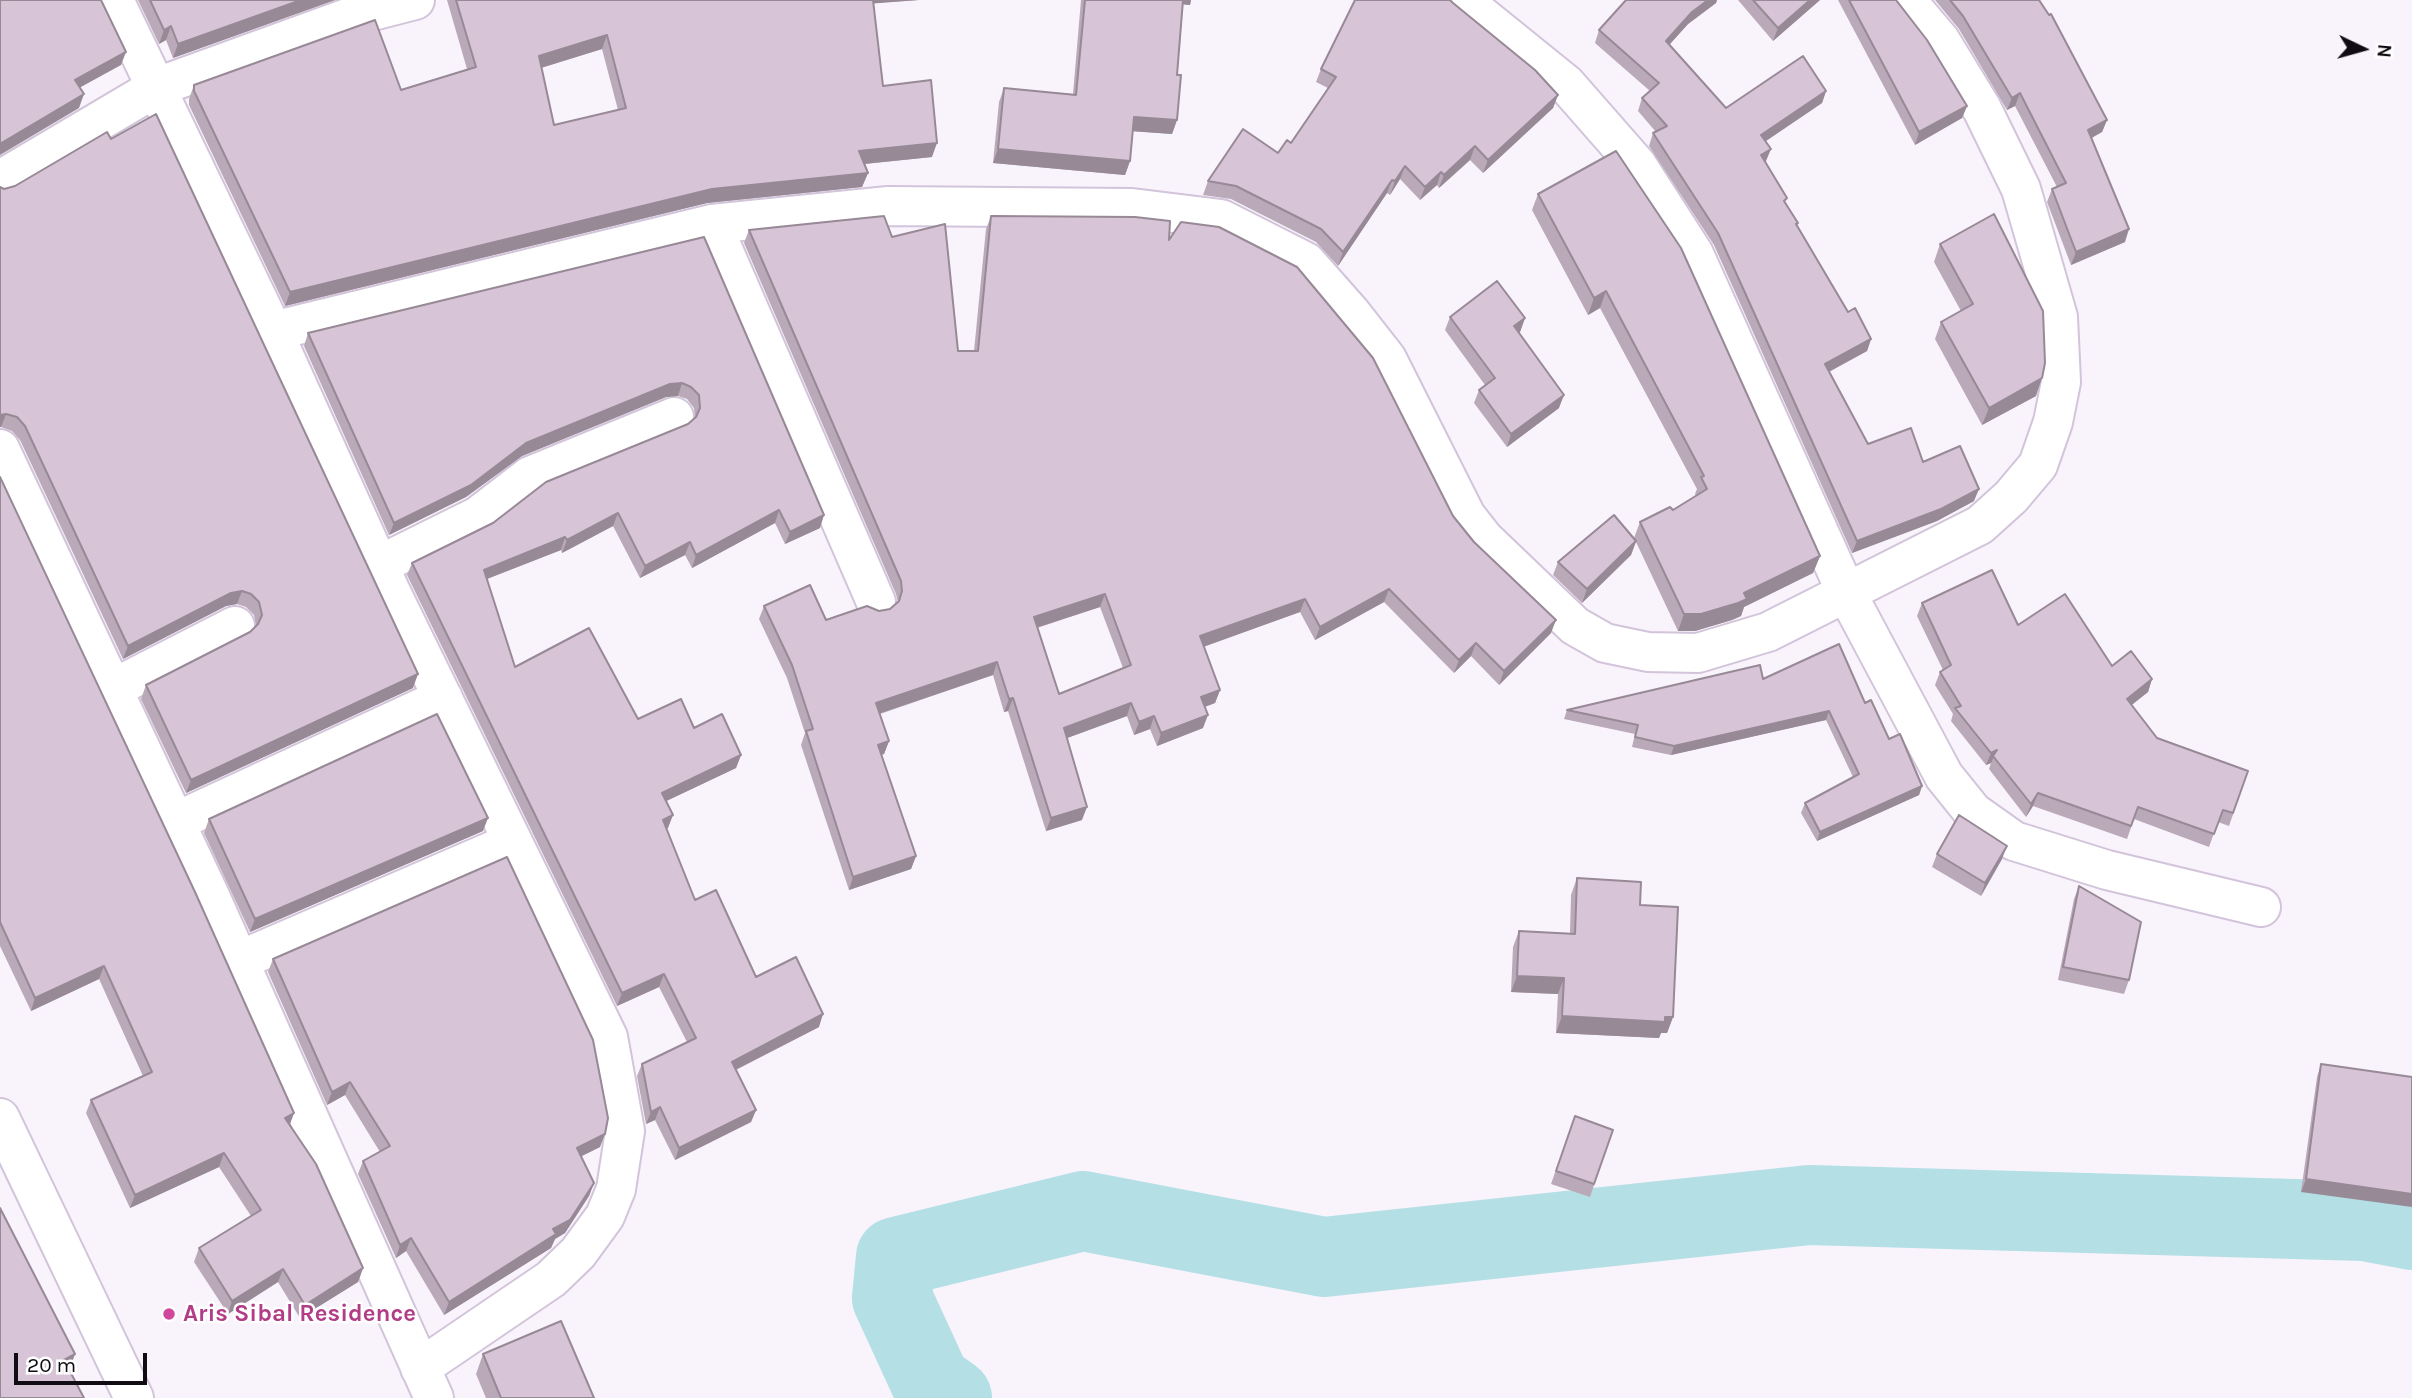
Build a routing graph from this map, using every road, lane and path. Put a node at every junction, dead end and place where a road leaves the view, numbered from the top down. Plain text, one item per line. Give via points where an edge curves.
1 (114, 0) edge
2 (415, 0) edge
3 (1462, 0) edge
4 (1906, 0) edge
5 (158, 87) junction
6 (0, 180) edge
7 (712, 224) junction
8 (273, 331) junction
9 (674, 417) dead end
10 (0, 449) edge
11 (379, 565) junction
12 (1846, 592) junction
13 (876, 602) dead end
14 (235, 626) dead end
15 (112, 689) junction
16 (443, 698) junction
17 (175, 822) junction
18 (513, 842) junction
19 (2261, 907) dead end
20 (239, 961) junction
21 (0, 1118) edge
22 (427, 1383) edge
23 (134, 1398) edge

1 - 5 street
2 - 5 street via 353,16
3 - 12 street via 1566,84 1637,165 1694,254
4 - 12 street via 1947,51 2021,189 2058,317 2061,382 2038,465 2011,497 1980,525
5 - 6 street
5 - 8 street
7 - 8 street
7 - 12 street via 888,206 1132,208 1221,219 1306,262 1351,313 1392,368 1466,516 1575,626 1605,643 1648,652 1698,653 1768,632
7 - 13 street
8 - 11 street
9 - 11 street via 530,476 478,516
10 - 15 street
11 - 16 street
12 - 19 street via 1944,776 1973,813 2014,841 2107,870
14 - 15 street
15 - 17 street
16 - 17 street
16 - 18 street
17 - 20 street
18 - 20 street
18 - 22 street via 608,1037 625,1131 616,1189 605,1216 578,1254
20 - 22 street
21 - 23 street

